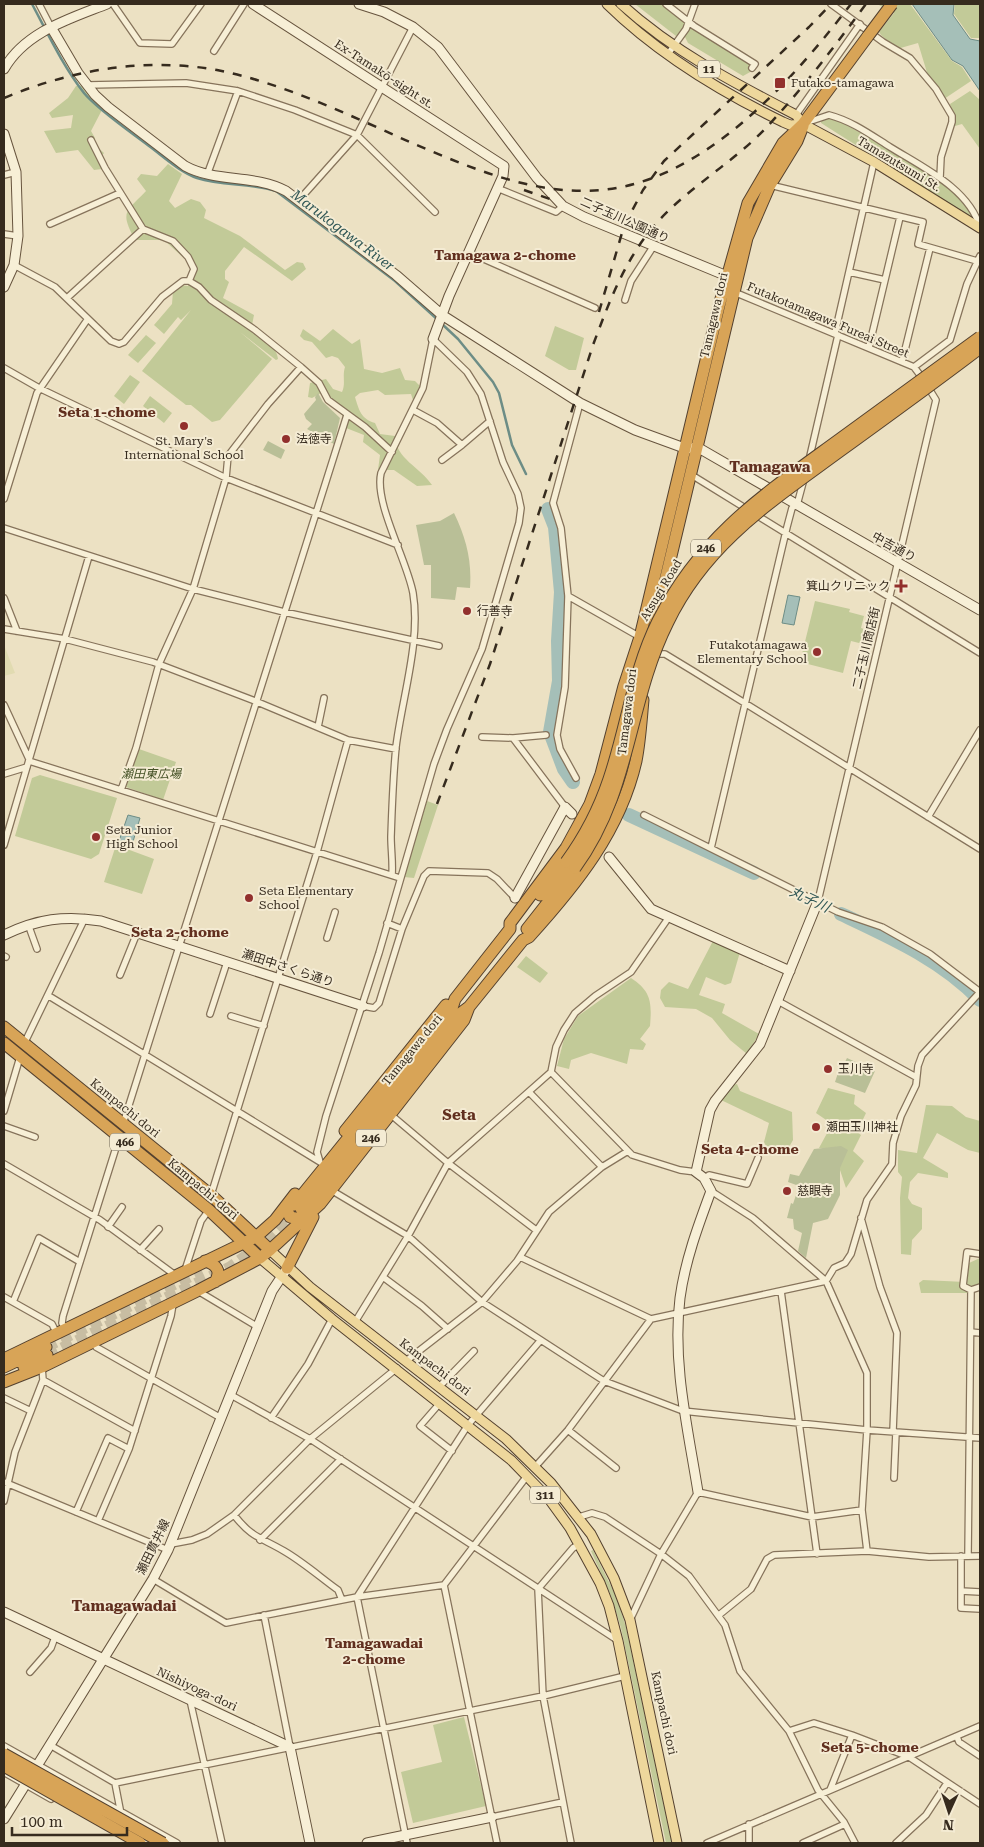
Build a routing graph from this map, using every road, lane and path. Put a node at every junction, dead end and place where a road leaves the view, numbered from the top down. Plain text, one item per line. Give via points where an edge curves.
1 (38, 4) edge
2 (106, 4) edge
3 (113, 4) edge
4 (201, 4) edge
5 (244, 4) edge
6 (359, 4) edge
7 (607, 4) edge
8 (621, 4) edge
9 (666, 4) edge
10 (695, 4) edge
11 (831, 4) edge
12 (892, 4) edge
13 (258, 5) edge
14 (689, 22) junction
15 (860, 24) junction
16 (413, 27) junction
17 (47, 29) junction
18 (674, 46) junction
19 (214, 51) dead end
20 (668, 54) junction
21 (4, 68) edge
22 (752, 68) dead end
23 (88, 85) junction
24 (381, 87) junction
25 (238, 91) junction
26 (800, 120) junction
27 (4, 134) edge
28 (357, 135) junction
29 (91, 140) dead end
30 (874, 162) junction
31 (16, 172) junction
32 (4, 175) edge
33 (207, 175) junction
34 (940, 178) junction
35 (770, 185) junction
36 (497, 188) junction
37 (120, 193) junction
38 (298, 200) junction
39 (563, 206) junction
40 (864, 208) junction
41 (434, 212) dead end
42 (900, 217) junction
43 (50, 224) dead end
44 (980, 228) edge
45 (143, 229) junction
46 (4, 234) edge
47 (18, 236) junction
48 (653, 247) junction
49 (930, 248) junction
50 (468, 252) junction
51 (979, 258) edge
52 (14, 264) junction
53 (849, 272) junction
54 (727, 276) junction
55 (885, 280) junction
56 (190, 281) junction
57 (4, 286) edge
58 (733, 291) junction
59 (67, 298) junction
60 (625, 300) dead end
61 (595, 308) dead end
62 (442, 315) junction
63 (87, 320) junction
64 (836, 334) junction
65 (980, 337) edge
66 (433, 339) junction
67 (869, 347) junction
68 (980, 348) edge
69 (902, 362) junction
70 (301, 367) junction
71 (914, 367) junction
72 (4, 368) edge
73 (40, 388) junction
74 (580, 403) junction
75 (413, 410) junction
76 (347, 415) junction
77 (490, 421) junction
78 (462, 445) junction
79 (692, 448) junction
80 (392, 452) junction
81 (442, 460) dead end
82 (690, 474) junction
83 (226, 478) junction
84 (4, 499) edge
85 (797, 505) junction
86 (315, 514) junction
87 (4, 528) edge
88 (787, 534) junction
89 (398, 545) junction
90 (90, 556) junction
91 (897, 563) junction
92 (192, 589) junction
93 (568, 596) junction
94 (889, 596) junction
95 (4, 598) edge
96 (980, 610) edge
97 (284, 612) junction
98 (4, 629) edge
99 (17, 630) junction
100 (640, 637) junction
101 (65, 639) junction
102 (413, 642) junction
103 (439, 646) dead end
104 (980, 653) edge
105 (648, 654) junction
106 (159, 664) junction
107 (324, 698) dead end
108 (255, 701) junction
109 (745, 703) junction
110 (4, 705) edge
111 (318, 727) junction
112 (980, 730) edge
113 (546, 735) dead end
114 (482, 737) dead end
115 (513, 738) junction
116 (348, 740) junction
117 (396, 749) junction
118 (28, 762) junction
119 (848, 768) junction
120 (4, 774) edge
121 (576, 778) dead end
122 (122, 790) junction
123 (568, 810) joint
124 (644, 815) dead end
125 (928, 817) junction
126 (218, 820) junction
127 (4, 845) edge
128 (711, 848) junction
129 (980, 849) edge
130 (318, 852) junction
131 (609, 857) dead end
132 (571, 865) junction
133 (392, 875) junction
134 (400, 878) junction
135 (518, 902) junction
136 (816, 905) junction
137 (335, 912) dead end
138 (669, 917) junction
139 (85, 918) junction
140 (387, 923) junction
141 (28, 924) junction
142 (402, 929) junction
143 (510, 929) junction
144 (137, 933) junction
145 (4, 935) edge
146 (327, 938) dead end
147 (522, 940) junction
148 (179, 946) junction
149 (37, 948) dead end
150 (227, 962) junction
151 (790, 971) junction
152 (120, 974) dead end
153 (278, 979) junction
154 (979, 993) edge
155 (49, 996) junction
156 (455, 999) junction
157 (778, 1001) junction
158 (362, 1006) junction
159 (469, 1007) junction
160 (210, 1014) dead end
161 (231, 1016) dead end
162 (264, 1026) junction
163 (4, 1027) edge
164 (4, 1043) edge
165 (24, 1044) junction
166 (144, 1054) junction
167 (20, 1057) junction
168 (551, 1072) junction
169 (916, 1077) junction
170 (529, 1092) junction
171 (4, 1111) edge
172 (236, 1111) junction
173 (390, 1114) junction
174 (123, 1124) junction
175 (4, 1126) edge
176 (35, 1137) dead end
177 (119, 1138) junction
178 (628, 1151) junction
179 (758, 1158) dead end
180 (320, 1162) junction
181 (448, 1163) junction
182 (4, 1164) edge
183 (602, 1167) junction
184 (696, 1172) junction
185 (704, 1178) junction
186 (331, 1190) junction
187 (711, 1192) junction
188 (211, 1195) junction
189 (320, 1204) junction
190 (122, 1206) dead end
191 (297, 1209) junction
192 (209, 1210) junction
193 (94, 1217) junction
194 (861, 1218) junction
195 (227, 1226) junction
196 (108, 1227) junction
197 (159, 1229) dead end
198 (536, 1230) junction
199 (256, 1236) junction
200 (408, 1236) junction
201 (245, 1242) junction
202 (140, 1250) junction
203 (270, 1250) junction
204 (226, 1252) junction
205 (980, 1254) edge
206 (520, 1257) junction
207 (260, 1258) junction
208 (205, 1261) junction
209 (80, 1262) junction
210 (180, 1273) junction
211 (284, 1273) junction
212 (383, 1277) junction
213 (826, 1280) junction
214 (216, 1282) junction
215 (980, 1287) edge
216 (971, 1290) junction
217 (197, 1291) junction
218 (781, 1291) junction
219 (4, 1297) edge
220 (13, 1302) junction
221 (173, 1302) junction
222 (482, 1302) junction
223 (679, 1313) junction
224 (332, 1319) junction
225 (650, 1319) junction
226 (355, 1322) junction
227 (258, 1327) junction
228 (61, 1330) junction
229 (448, 1330) junction
230 (971, 1332) junction
231 (980, 1333) edge
232 (93, 1341) junction
233 (540, 1341) junction
234 (474, 1351) dead end
235 (4, 1359) edge
236 (406, 1362) junction
237 (4, 1367) edge
238 (42, 1367) junction
239 (396, 1368) junction
240 (4, 1377) edge
241 (152, 1378) junction
242 (43, 1380) junction
243 (604, 1381) junction
244 (4, 1382) edge
245 (439, 1387) junction
246 (231, 1395) junction
247 (4, 1398) edge
248 (440, 1403) junction
249 (683, 1410) junction
250 (31, 1411) junction
251 (475, 1415) junction
252 (221, 1418) junction
253 (271, 1418) junction
254 (799, 1423) junction
255 (468, 1424) junction
256 (568, 1430) junction
257 (868, 1430) junction
258 (135, 1431) junction
259 (894, 1431) junction
260 (970, 1437) junction
261 (980, 1438) edge
262 (310, 1439) junction
263 (129, 1449) junction
264 (452, 1451) junction
265 (341, 1460) junction
266 (535, 1467) junction
267 (616, 1468) dead end
268 (527, 1476) junction
269 (894, 1478) dead end
270 (6, 1482) edge
271 (698, 1492) junction
272 (4, 1501) edge
273 (414, 1508) junction
274 (862, 1510) junction
275 (184, 1511) junction
276 (76, 1512) junction
277 (234, 1515) junction
278 (812, 1517) junction
279 (579, 1518) junction
280 (98, 1521) junction
281 (260, 1540) junction
282 (580, 1544) junction
283 (169, 1547) junction
284 (472, 1547) junction
285 (867, 1551) junction
286 (661, 1554) junction
287 (817, 1554) junction
288 (964, 1556) junction
289 (980, 1556) edge
290 (153, 1578) junction
291 (444, 1585) junction
292 (538, 1589) junction
293 (961, 1592) junction
294 (980, 1592) edge
295 (357, 1597) junction
296 (342, 1600) junction
297 (980, 1609) edge
298 (4, 1612) edge
299 (264, 1615) junction
300 (719, 1615) junction
301 (630, 1620) junction
302 (55, 1637) junction
303 (618, 1641) junction
304 (102, 1658) junction
305 (30, 1672) dead end
306 (625, 1676) junction
307 (543, 1696) junction
308 (190, 1700) junction
309 (470, 1710) junction
310 (980, 1726) edge
311 (384, 1728) junction
312 (789, 1731) junction
313 (852, 1735) junction
314 (957, 1737) junction
315 (50, 1745) junction
316 (4, 1746) edge
317 (290, 1747) junction
318 (4, 1754) edge
319 (980, 1756) edge
320 (909, 1757) junction
321 (38, 1765) junction
322 (204, 1765) junction
323 (4, 1766) edge
324 (4, 1772) edge
325 (947, 1782) junction
326 (25, 1784) junction
327 (115, 1784) junction
328 (830, 1790) junction
329 (820, 1794) junction
330 (563, 1802) junction
331 (980, 1804) edge
332 (121, 1811) junction
333 (492, 1817) junction
334 (4, 1819) edge
335 (749, 1824) junction
336 (845, 1824) junction
337 (407, 1839) edge
338 (127, 1842) edge
339 (140, 1843) edge
340 (163, 1843) edge
341 (177, 1843) edge
342 (222, 1843) edge
343 (310, 1843) edge
344 (367, 1843) edge
345 (498, 1843) edge
346 (571, 1843) edge
347 (659, 1843) edge
348 (677, 1843) edge
349 (707, 1843) edge
350 (749, 1843) edge
351 (804, 1843) edge
352 (855, 1843) edge
353 (896, 1843) edge

1 - 17 street
2 - 17 street
3 - 4 street via 140,42 172,44
5 - 19 street
6 - 16 street
7 - 20 main road, Tamazutsumi St. / 11
8 - 18 main road, Tamazutsumi St. / 11
9 - 14 street
10 - 14 street
11 - 15 street
12 - 26 highway, Tamagawa dori / 246, bridge via 840,74
13 - 24 street, Ex-Tamakō-sight st.
14 - 18 street
14 - 22 street via 754,64
15 - 26 street
15 - 34 street via 910,58 952,116 941,157
16 - 24 street
16 - 39 street, 二子玉川公園通り via 447,57 537,178
17 - 21 street via 12,54
17 - 23 street, 中吉通り
18 - 20 street
18 - 26 main road, Tamazutsumi St. / 11
20 - 26 main road, Tamazutsumi St. / 11 via 712,84 783,122 790,125
23 - 25 street via 186,83
23 - 33 street, 中吉通り via 108,107 175,160
24 - 28 street
24 - 36 street, Ex-Tamakō-sight st. via 502,164 505,170
25 - 28 street
25 - 33 street
26 - 30 main road, Tamazutsumi St. / 11
26 - 34 street via 825,114 839,117
26 - 35 highway, Tamagawa dori / 246 via 797,141
26 - 54 highway, Tamagawa dori / 246 via 748,203
27 - 31 street
28 - 38 street
28 - 41 street
29 - 37 street
30 - 40 street
30 - 44 main road, Tamazutsumi St. / 11
31 - 32 street
31 - 47 street
33 - 38 street, 中吉通り via 277,186
34 - 44 street via 964,199 978,218
35 - 40 street
35 - 58 highway, Tamagawa dori / 246 via 747,238
36 - 39 street via 556,212
36 - 50 street
37 - 43 street
37 - 45 street
38 - 62 street, 中吉通り via 396,275
39 - 48 street, 二子玉川公園通り
40 - 42 street
40 - 53 street
42 - 49 street via 923,222 918,244
42 - 55 street
45 - 56 street via 173,241 182,249 194,269
45 - 59 street
46 - 47 street
47 - 52 street
48 - 54 street, 二子玉川公園通り
48 - 60 street via 631,281
49 - 51 street
49 - 69 street
50 - 61 street
50 - 62 street
51 - 71 street via 960,304 950,340
52 - 57 street
52 - 59 street
53 - 55 street
53 - 64 street
54 - 58 street
54 - 79 highway, Tamagawa dori / 246
55 - 67 street
56 - 63 street via 183,281 162,297 119,344
56 - 70 street
58 - 64 street, Futakotamagawa Fureai Street
58 - 79 highway, Tamagawa dori / 246
59 - 63 street
62 - 66 street
62 - 74 street, 中吉通り
63 - 73 street
64 - 67 street, Futakotamagawa Fureai Street
64 - 85 street
65 - 132 highway, Atsugi Road / 246, bridge via 760,498 694,563 648,642 604,793
66 - 75 street via 423,388
66 - 77 street via 467,372 481,394
67 - 69 street, Futakotamagawa Fureai Street
68 - 132 highway, Atsugi Road / 246, bridge via 764,506 715,550 680,599 661,636 640,697 616,791 596,835
69 - 71 street, Futakotamagawa Fureai Street
70 - 76 street via 319,383 328,400
70 - 83 street via 228,456
71 - 91 street, 二子玉川商店街 via 936,400
72 - 73 street
73 - 83 street
73 - 84 street
74 - 79 street, 中吉通り via 635,430
74 - 93 street via 553,502 561,528
75 - 78 street via 438,423
75 - 80 street
76 - 80 street
76 - 86 street
77 - 78 street
77 - 134 street via 518,494 521,508 519,523 482,649 438,752
78 - 81 street
79 - 82 highway, Tamagawa dori / 246
79 - 85 street, 中吉通り
79 - 100 highway, Tamagawa dori / 246
80 - 89 street via 379,484
82 - 88 street
82 - 105 highway, Tamagawa dori / 246
83 - 86 street
83 - 92 street
85 - 88 street via 792,508
85 - 91 street, 中吉通り
86 - 89 street
86 - 97 street
87 - 90 street
88 - 94 street
88 - 109 street
89 - 102 street via 414,600
90 - 92 street
90 - 101 street
91 - 94 street, 二子玉川商店街
91 - 96 street, 中吉通り
92 - 97 street
92 - 106 street
93 - 100 street
93 - 121 street via 565,687 557,735 560,748
94 - 104 street
94 - 119 street, 二子玉川商店街
95 - 99 street
97 - 102 street
97 - 108 street
98 - 99 street
99 - 101 street
100 - 135 highway, Tamagawa dori / 246 via 590,804 566,848
101 - 106 street
101 - 118 street
102 - 103 street
102 - 117 street
105 - 109 street via 664,654
105 - 147 highway, Tamagawa dori / 246 via 636,761 619,812 592,862 529,937
106 - 108 street
106 - 122 street
107 - 111 street
108 - 111 street
108 - 126 street
109 - 119 street
109 - 128 street
110 - 118 street
111 - 116 street
112 - 125 street
113 - 115 street
114 - 115 street
115 - 123 street
116 - 117 street
116 - 130 street
117 - 133 street
118 - 120 street
118 - 122 street
118 - 127 street
119 - 125 street
119 - 136 street, 二子玉川商店街
122 - 126 street
123 - 135 street
124 - 128 street
125 - 129 street
126 - 130 street
126 - 148 street
128 - 136 street
130 - 133 street
130 - 153 street
131 - 138 street via 648,906
132 - 143 highway, Atsugi Road / 246 via 516,927
132 - 147 highway, Atsugi Road / 246
133 - 134 street
134 - 140 street
135 - 142 street via 498,879 488,873 429,871
135 - 143 highway, Tamagawa dori / 246
136 - 151 street
136 - 154 street via 882,927 958,973
137 - 146 street
138 - 151 street
138 - 168 street via 631,972 576,1013 556,1047
139 - 141 street, 瀬田中さくら通り via 52,918
139 - 144 street, 瀬田中さくら通り
139 - 155 street
140 - 142 street
140 - 158 street
141 - 145 street, 瀬田中さくら通り
141 - 149 street
142 - 158 street via 379,1003 374,1008
143 - 156 highway, Tamagawa dori / 246
144 - 148 street, 瀬田中さくら通り
144 - 152 street
147 - 159 highway, Tamagawa dori / 246
148 - 150 street, 瀬田中さくら通り
148 - 166 street
150 - 153 street, 瀬田中さくら通り
150 - 160 street
151 - 157 street
153 - 158 street, 瀬田中さくら通り
153 - 162 street
154 - 169 street via 922,1055
155 - 165 street
155 - 166 street
156 - 180 highway, 246 via 439,1013
156 - 191 highway, Tamagawa dori / 246 via 451,1011
157 - 169 street
157 - 184 street via 760,1044 710,1110
158 - 180 street via 316,1152
159 - 173 highway, 246 via 464,1020
159 - 191 highway, Tamagawa dori / 246 via 457,1016 329,1178
161 - 162 street
162 - 172 street
163 - 165 highway, Kampachi dori / 466
164 - 167 highway, Kampachi-dori / 466
165 - 174 highway, Kampachi dori / 466
166 - 172 street
166 - 174 street
167 - 171 street
167 - 177 highway, Kampachi-dori / 466
168 - 170 street
168 - 178 street
169 - 194 street via 916,1085 901,1116 893,1143 892,1164 867,1200
170 - 181 street
170 - 183 street
172 - 180 street
172 - 188 street
173 - 181 street
173 - 186 highway, 246
174 - 188 highway, Kampachi dori / 466
175 - 176 street
177 - 192 highway, Kampachi-dori / 466
177 - 193 street
178 - 183 street
178 - 184 street via 648,1161
179 - 185 street via 746,1184 709,1175
180 - 191 highway, 246
181 - 198 street
181 - 200 street
182 - 193 street
183 - 198 street via 549,1212
184 - 185 street
185 - 187 street
186 - 189 highway, 246
186 - 200 street
187 - 213 street via 753,1218
187 - 223 street via 686,1267
188 - 199 highway, Kampachi dori / 466
189 - 191 highway, 246
189 - 211 highway
190 - 196 street
191 - 199 highway, 246
191 - 203 highway, 246
192 - 195 highway, Kampachi-dori / 466
192 - 210 street via 201,1221
193 - 196 street
193 - 209 street
194 - 213 street via 851,1254 845,1263 834,1268
194 - 259 street via 880,1288 897,1333
195 - 201 highway, Kampachi-dori / 466
195 - 204 highway via 230,1239
196 - 202 street
197 - 202 street
198 - 206 street
199 - 201 highway, 246
199 - 203 highway, Kampachi dori / 466
200 - 212 street
200 - 222 street
201 - 204 highway, 246
201 - 207 highway, Kampachi dori / 466
202 - 210 street
203 - 207 highway, 246
203 - 211 main road, Kampachi dori / 311
204 - 208 highway, 246
205 - 216 street via 967,1252 963,1286
206 - 222 street
206 - 225 street
207 - 211 main road, Kampachi dori / 311
207 - 214 highway, 246
208 - 210 highway, 246
208 - 214 highway via 218,1268
209 - 220 street via 39,1238
209 - 228 street
210 - 228 highway, 246
211 - 224 main road, Kampachi dori / 311
211 - 226 main road, Kampachi dori / 311
211 - 227 street, 瀬田貫井線 via 272,1291
212 - 226 street
212 - 229 street
213 - 218 street
213 - 257 street via 867,1373
214 - 217 highway, 246
215 - 216 street
216 - 230 street
217 - 221 highway, 246
217 - 227 street
218 - 223 street
218 - 254 street
219 - 220 street
220 - 228 street
221 - 232 highway, 246
221 - 241 street
222 - 229 street
222 - 233 street
223 - 225 street
223 - 249 street
224 - 239 main road, Kampachi dori / 311
224 - 253 street via 308,1364
225 - 243 street
226 - 236 main road, Kampachi dori / 311
227 - 246 street, 瀬田貫井線
228 - 235 highway, 246
229 - 236 street
230 - 231 street
230 - 260 street
232 - 238 highway, 246
232 - 241 street via 96,1347
233 - 243 street
233 - 251 street
234 - 245 street
236 - 245 main road, Kampachi dori / 311
237 - 240 highway via 47,1351
238 - 242 street
238 - 244 highway, 246
239 - 248 main road, Kampachi dori / 311
239 - 262 street
241 - 252 street
241 - 258 street
242 - 250 street
242 - 258 street
243 - 249 street
243 - 256 street
245 - 251 main road, Kampachi dori / 311
246 - 252 street, 瀬田貫井線
246 - 253 street
246 - 275 street
247 - 250 street
248 - 255 main road, Kampachi dori / 311
248 - 264 street via 420,1426
249 - 254 street
249 - 271 street
250 - 270 street
251 - 255 street
251 - 266 main road, Kampachi dori / 311
252 - 275 street, 瀬田貫井線
253 - 262 street
254 - 257 street
254 - 278 street
255 - 264 street
255 - 268 main road, Kampachi dori / 311
256 - 266 street
256 - 267 street
257 - 259 street
257 - 274 street
258 - 263 street
259 - 260 street
259 - 269 street
260 - 261 street
260 - 288 street
262 - 265 street
262 - 277 street
263 - 276 street via 108,1438
263 - 280 street
264 - 273 street
265 - 273 street
265 - 281 street
266 - 279 main road, Kampachi dori / 311
268 - 282 main road, Kampachi dori / 311 via 560,1512
268 - 284 street
270 - 272 street
270 - 276 street
271 - 278 street
271 - 286 street
273 - 284 street
273 - 295 street
274 - 278 street
274 - 285 street
275 - 283 street, 瀬田貫井線
276 - 280 street
277 - 281 street via 247,1532
277 - 283 street via 206,1534
278 - 287 street
279 - 286 street via 598,1514
279 - 301 main road, Kampachi dori / 311 via 604,1557
280 - 283 street
281 - 296 street via 284,1551 338,1590
282 - 292 street
282 - 303 main road, Kampachi dori / 311 via 600,1583
283 - 290 street, 瀬田貫井線
284 - 291 street
284 - 292 street
285 - 287 street
285 - 288 street via 929,1557
286 - 300 street via 689,1576
286 - 301 street
287 - 300 street via 774,1555 767,1559 751,1589
288 - 289 street
288 - 293 street
290 - 299 street via 226,1623
290 - 304 street, 瀬田貫井線
291 - 295 street
291 - 309 street
292 - 303 street
292 - 307 street
293 - 294 street
293 - 297 street via 961,1608
295 - 296 street
295 - 311 street
296 - 299 street
298 - 302 street, Nishiyoga-dori
299 - 317 street
300 - 312 street via 740,1671
301 - 348 main road, Kampachi dori / 311
302 - 304 street, Nishiyoga-dori
302 - 305 street via 51,1648
303 - 306 main road, Kampachi dori / 311
304 - 308 street, Nishiyoga-dori
304 - 315 street, 瀬田貫井線
306 - 307 street
306 - 347 main road, Kampachi dori / 311
307 - 309 street
307 - 330 street
308 - 317 street, Nishiyoga-dori
308 - 322 street
309 - 311 street
309 - 333 street
310 - 314 street
311 - 317 street
311 - 337 street
312 - 313 street via 814,1723
312 - 329 street
313 - 320 street
313 - 328 street
314 - 319 street via 959,1742
314 - 320 street
315 - 321 street, 瀬田貫井線
315 - 327 street
316 - 321 street
317 - 322 street
317 - 343 street
318 - 340 highway, bridge
320 - 325 street
320 - 328 street
321 - 326 street, 瀬田貫井線
321 - 332 street
322 - 327 street
322 - 342 street
323 - 339 highway, bridge
324 - 326 street
325 - 331 street
325 - 353 street via 926,1815
326 - 334 street, 瀬田貫井線
326 - 338 street
327 - 332 street
328 - 329 street
329 - 335 street
329 - 336 street
330 - 333 street
330 - 346 street
332 - 338 street
332 - 341 street
333 - 337 street
333 - 345 street
335 - 349 street
335 - 350 street
336 - 351 street
336 - 352 street
337 - 344 street

